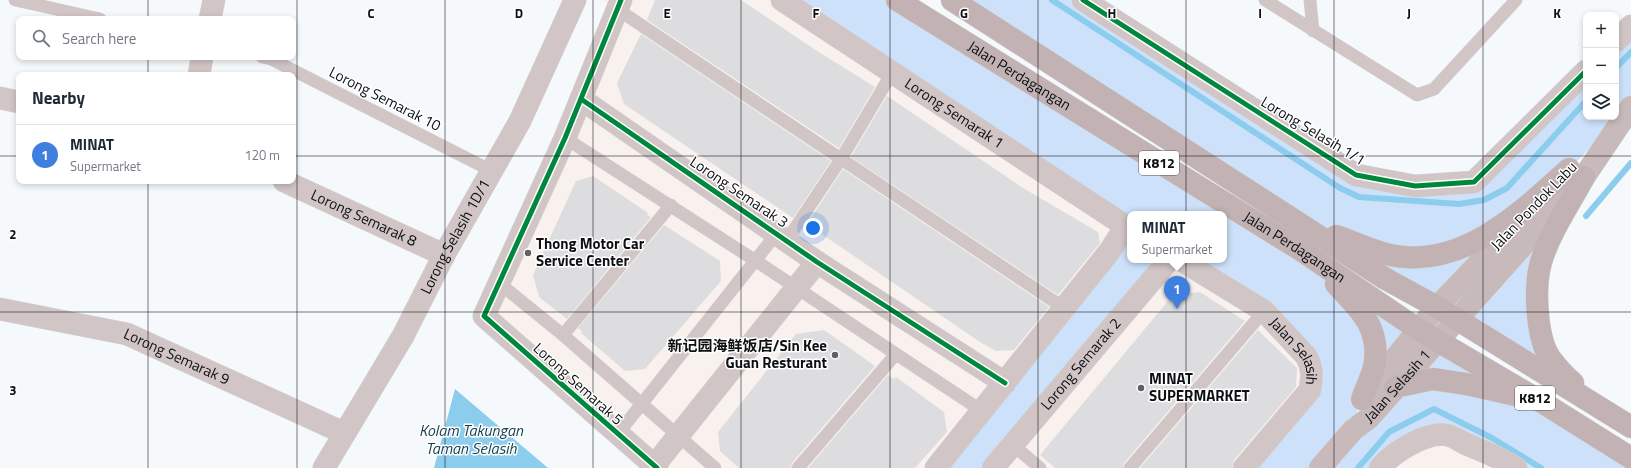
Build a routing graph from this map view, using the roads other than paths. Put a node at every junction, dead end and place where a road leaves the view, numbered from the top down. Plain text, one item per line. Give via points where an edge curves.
1 (15, 0) edge
2 (214, 0) edge
3 (575, 0) edge
4 (782, 0) edge
5 (897, 0) edge
6 (952, 0) edge
7 (1084, 0) edge
8 (1265, 0) edge
9 (1310, 0) edge
10 (1516, 0) edge
11 (619, 5) edge
12 (87, 16) edge
13 (211, 16) edge
14 (1631, 26) edge
15 (1314, 31) junction
16 (1619, 38) edge
17 (202, 60) edge
18 (273, 60) edge
19 (200, 72) edge
20 (892, 73) junction
21 (1583, 74) edge
22 (0, 98) edge
23 (581, 99) junction
24 (16, 101) edge
25 (1631, 106) edge
26 (565, 138) junction
27 (841, 159) junction
28 (492, 171) junction
29 (1577, 173) junction
30 (290, 184) edge
31 (671, 205) junction
32 (1297, 222) junction
33 (1127, 227) edge
34 (1127, 229) edge
35 (782, 236) junction
36 (444, 255) junction
37 (1308, 255) junction
38 (756, 261) junction
39 (817, 262) junction
40 (1166, 263) edge
41 (1186, 263) edge
42 (499, 283) junction
43 (797, 288) junction
44 (1437, 307) junction
45 (1064, 308) junction
46 (0, 309) edge
47 (1264, 311) junction
48 (1457, 320) junction
49 (1419, 330) junction
50 (563, 335) junction
51 (1438, 340) junction
52 (896, 354) junction
53 (1005, 383) junction
54 (1395, 387) junction
55 (1362, 399) junction
56 (1540, 401) junction
57 (643, 404) junction
58 (982, 411) junction
59 (1608, 413) junction
60 (1631, 427) edge
61 (1353, 430) junction
62 (344, 433) junction
63 (617, 435) junction
64 (679, 436) junction
65 (1013, 445) junction
66 (1631, 458) edge
67 (656, 467) edge
68 (324, 468) edge
69 (715, 468) edge
70 (798, 468) edge
71 (936, 468) edge
72 (993, 468) edge
73 (1040, 468) edge
74 (1130, 468) edge
75 (1244, 468) edge
76 (1320, 468) edge
77 (1380, 468) edge
78 (1516, 468) edge

1 - 12 lane
2 - 13 street
3 - 28 street, Lorong Selasih 1D/1 via 520,120
4 - 20 street, Lorong Semarak 1
5 - 37 main road, Jalan Perdagangan / K812
6 - 32 main road, Jalan Perdagangan / K812
7 - 21 street, Lorong Selasih 1/1 via 1356,174 1415,186 1474,182
8 - 15 lane
9 - 15 lane
10 - 15 lane via 1434,89 1417,95
11 - 23 street
11 - 27 lane
14 - 16 street
17 - 19 street
18 - 28 lane, Lorong Semarak 10
20 - 27 lane
20 - 33 street, Lorong Semarak 1
22 - 24 street
23 - 26 street
23 - 35 street, Lorong Semarak 3
25 - 29 main road, Jalan Pondok Labu
26 - 31 lane
26 - 42 street
27 - 35 lane
27 - 45 lane
28 - 36 street, Lorong Selasih 1D/1
29 - 32 main road via 1489,234 1446,254 1416,258 1390,255
29 - 44 main road, Jalan Pondok Labu
29 - 48 main road, Jalan Pondok Labu
29 - 59 main road via 1541,263 1538,311 1541,333 1550,357 1570,380
30 - 36 street, Lorong Semarak 8
31 - 38 lane
31 - 50 lane
32 - 44 main road, Jalan Perdagangan / K812 via 1384,278
34 - 45 street, Lorong Semarak 1
35 - 38 lane
35 - 39 street, Lorong Semarak 3
36 - 62 street, Lorong Selasih 1D/1 via 403,336
37 - 49 main road, Jalan Perdagangan / K812
37 - 55 main road via 1367,317 1375,337 1375,362
38 - 43 lane
38 - 57 lane
39 - 43 street
39 - 53 street, Lorong Semarak 3
40 - 65 street, Lorong Semarak 2
41 - 47 street
42 - 50 lane
42 - 63 street, Lorong Semarak 5 via 484,316
43 - 52 lane
43 - 64 street
44 - 48 main road, Jalan Perdagangan / K812
44 - 49 main road, Jalan Pondok Labu
45 - 53 street, Lorong Semarak 1
46 - 62 street, Lorong Semarak 9 via 127,334
47 - 74 lane
47 - 75 street, Jalan Selasih via 1306,356 1313,373 1310,390
48 - 51 main road, Jalan Pondok Labu
48 - 59 main road, Jalan Perdagangan / K812
49 - 51 main road, Jalan Perdagangan / K812
49 - 55 main road, Jalan Selasih 1
50 - 57 lane
51 - 54 main road, Jalan Selasih 1
51 - 56 main road, Jalan Perdagangan / K812
52 - 58 lane
52 - 70 lane
53 - 58 street, Lorong Semarak 1
54 - 56 main road via 1433,379 1444,380
54 - 61 main road, Jalan Selasih 1 via 1369,418
55 - 61 main road, Jalan Selasih 1
56 - 66 main road, Jalan Perdagangan / K812
57 - 63 lane
57 - 64 lane
58 - 71 street, Lorong Semarak 1
59 - 60 main road, Jalan Perdagangan / K812
61 - 76 main road, Jalan Selasih 1
62 - 68 street, Lorong Selasih 1D/1
63 - 67 street, Lorong Semarak 5
64 - 67 street
64 - 69 lane
65 - 72 street, Lorong Semarak 2
65 - 73 lane
77 - 78 street via 1400,450 1426,437 1446,435 1506,461

